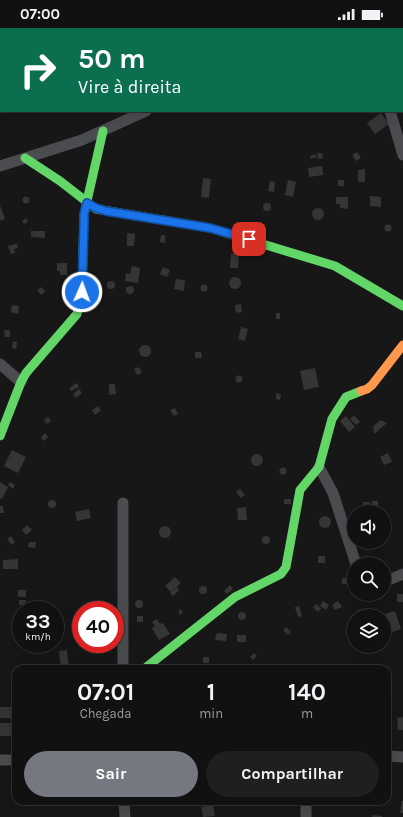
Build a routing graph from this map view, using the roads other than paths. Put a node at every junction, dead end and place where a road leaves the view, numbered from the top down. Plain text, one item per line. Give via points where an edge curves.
1 (144, 112) edge
2 (390, 112) edge
3 (103, 131) junction
4 (403, 155) edge
5 (25, 158) junction
6 (0, 166) edge
7 (87, 203) junction
8 (403, 306) edge
9 (403, 345) edge
10 (0, 364) edge
11 (20, 382) junction
12 (0, 436) edge
13 (319, 466) junction
14 (123, 503) dead end
15 (354, 557) edge
16 (403, 574) edge
17 (391, 579) edge
18 (123, 665) edge
19 (149, 665) edge
20 (391, 756) edge
21 (403, 757) edge
22 (0, 760) edge
23 (12, 760) edge
24 (124, 805) edge
25 (306, 805) edge
26 (125, 817) edge
27 (306, 817) edge

1 - 3 street
2 - 4 street
3 - 5 street
3 - 7 street
5 - 6 street
5 - 7 street
7 - 8 street via 106,211 210,228 335,266
7 - 11 street via 84,214 82,292 77,314
9 - 13 street via 372,386 346,397 332,419
10 - 11 street
11 - 12 street
13 - 15 street via 333,493
13 - 19 street via 300,490 284,571 235,597
14 - 18 street
16 - 17 street
20 - 21 street
22 - 23 street
24 - 26 street
25 - 27 street

